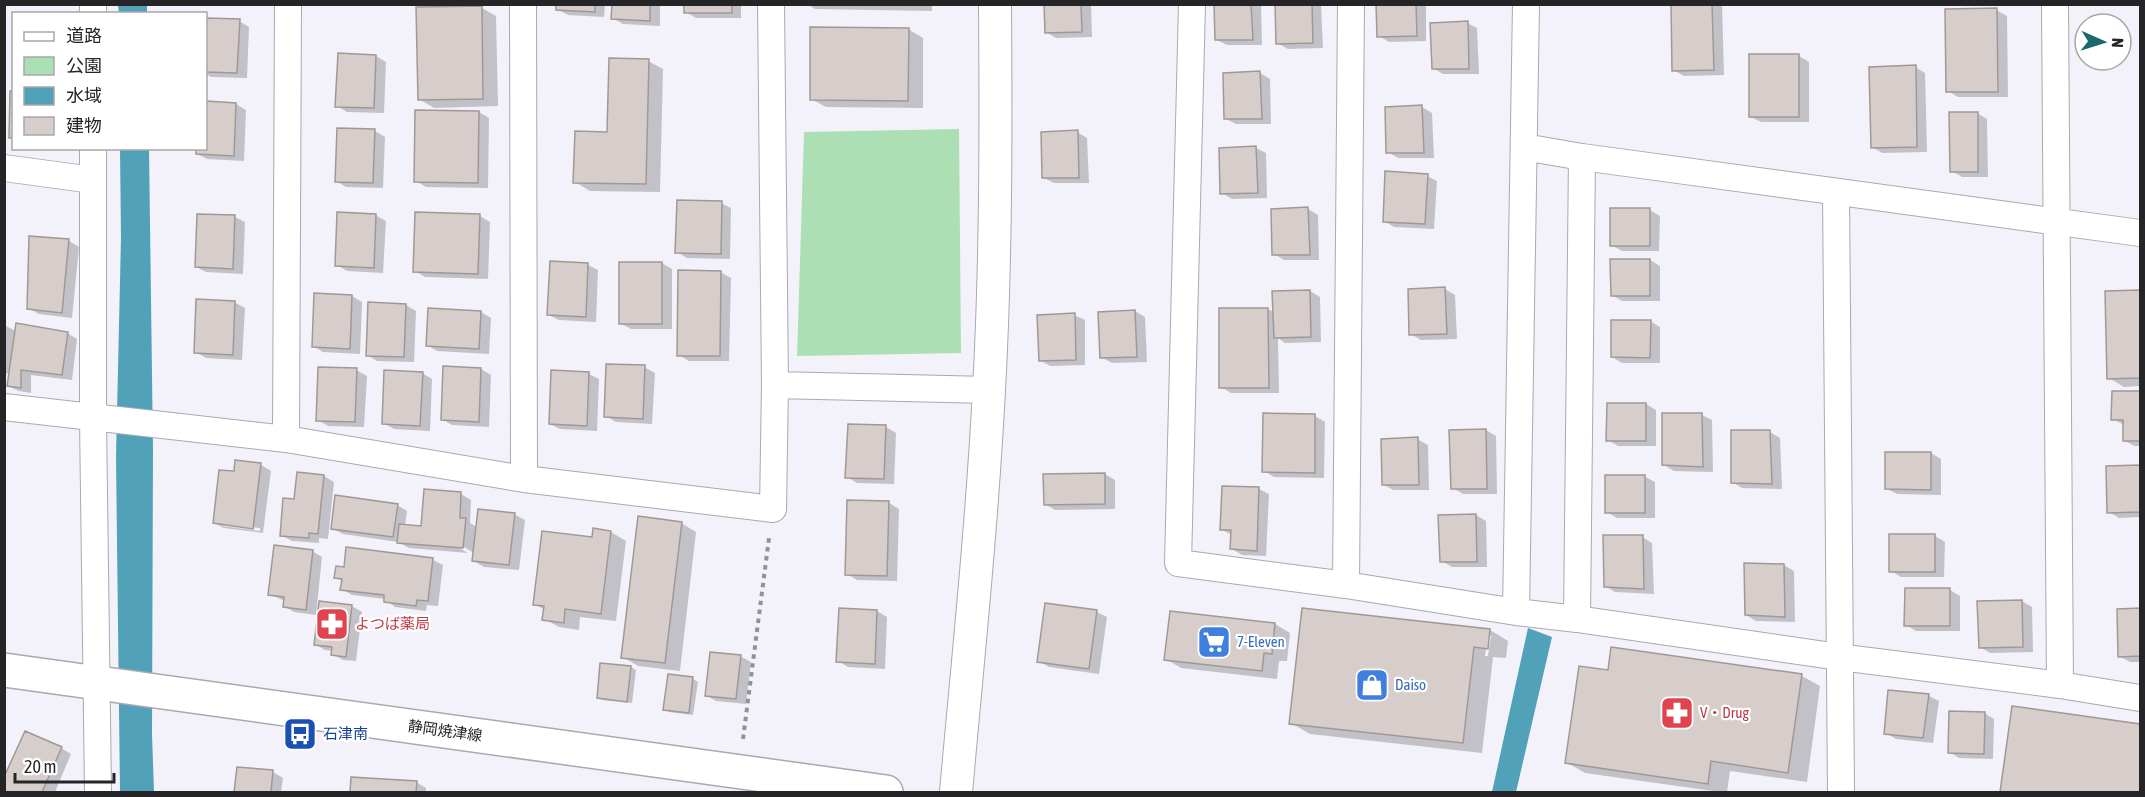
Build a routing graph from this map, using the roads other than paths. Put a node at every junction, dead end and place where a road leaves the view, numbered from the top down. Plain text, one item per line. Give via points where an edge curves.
1 (288, 4) edge
2 (523, 4) edge
3 (771, 4) edge
4 (995, 4) edge
5 (1192, 4) edge
6 (1351, 4) edge
7 (1526, 4) edge
8 (2055, 4) edge
9 (1524, 147) junction
10 (93, 150) edge
11 (1582, 157) junction
12 (4, 168) edge
13 (93, 180) junction
14 (1836, 192) junction
15 (2058, 222) junction
16 (2140, 233) edge
17 (775, 385) junction
18 (989, 390) junction
19 (4, 407) edge
20 (103, 420) junction
21 (286, 439) junction
22 (524, 479) junction
23 (1346, 585) junction
24 (1516, 612) junction
25 (1577, 619) junction
26 (1839, 657) junction
27 (4, 670) edge
28 (104, 683) junction
29 (2060, 685) junction
30 (2140, 698) edge
31 (98, 792) edge
32 (886, 792) edge
33 (956, 792) edge
34 (1840, 792) edge

1 - 21 street
2 - 22 street
3 - 17 street
4 - 18 street
5 - 23 street via 1178,563
6 - 23 street
7 - 9 street
8 - 15 street
9 - 11 street
9 - 24 street
10 - 13 street
11 - 14 street
11 - 25 street
12 - 13 street
13 - 20 street
14 - 15 street
14 - 26 street
15 - 16 street
15 - 29 street
17 - 18 street
17 - 22 street via 773,509
18 - 33 street
19 - 20 street
20 - 21 street
20 - 28 street
21 - 22 street
23 - 24 street
24 - 25 street
25 - 26 street
26 - 29 street
26 - 34 street
27 - 28 main road, 静岡焼津線
28 - 31 street
28 - 32 main road, 静岡焼津線
29 - 30 street

